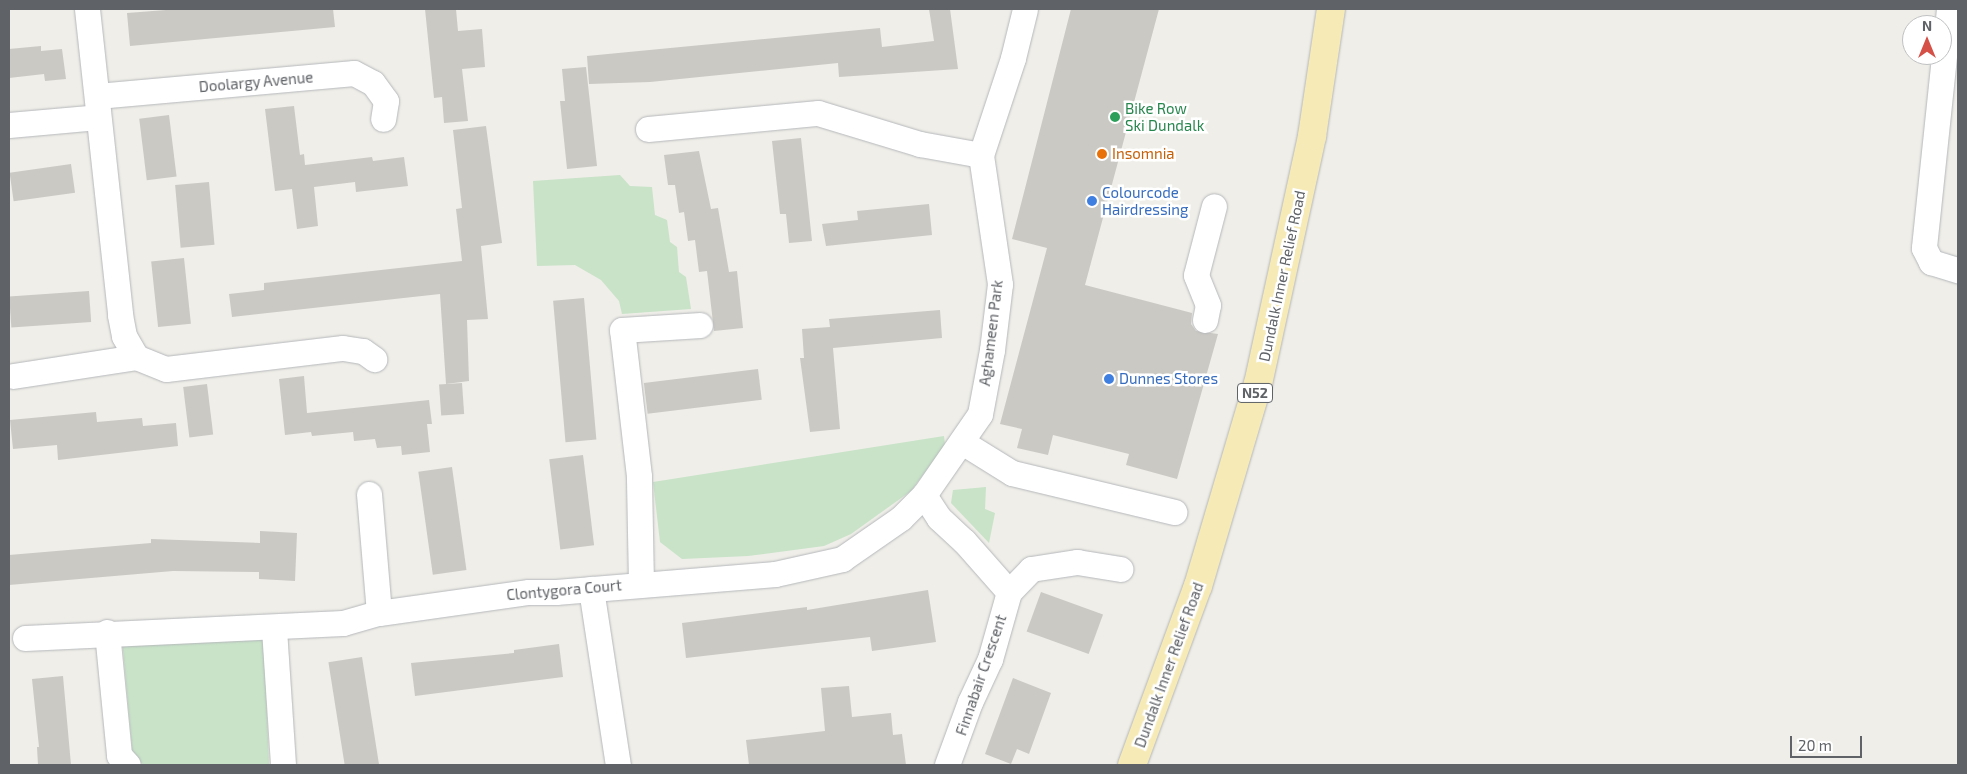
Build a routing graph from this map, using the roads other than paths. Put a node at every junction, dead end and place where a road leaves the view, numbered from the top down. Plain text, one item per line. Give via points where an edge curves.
1 (87, 9) edge
2 (1024, 9) edge
3 (1331, 9) edge
4 (1950, 65) edge
5 (98, 106) junction
6 (383, 119) dead end
7 (9, 125) edge
8 (648, 129) dead end
9 (981, 155) junction
10 (1214, 206) dead end
11 (1958, 270) edge
12 (1205, 320) dead end
13 (700, 325) dead end
14 (136, 357) junction
15 (374, 358) dead end
16 (13, 376) dead end
17 (962, 442) junction
18 (369, 494) dead end
19 (924, 495) junction
20 (1174, 512) dead end
21 (1120, 569) dead end
22 (641, 584) junction
23 (592, 589) junction
24 (1009, 592) junction
25 (379, 612) junction
26 (274, 629) junction
27 (107, 632) junction
28 (25, 638) dead end
29 (128, 765) edge
30 (283, 765) edge
31 (618, 765) edge
32 (947, 765) edge
33 (1132, 765) edge

1 - 5 street
2 - 9 street, Aghameen Park via 1013,58
3 - 33 main road, Dundalk Inner Relief Road / N52 via 1312,136 1258,384 1198,586
4 - 11 street via 1924,248 1931,262
5 - 6 street, Doolargy Avenue via 354,74 373,83 386,101
5 - 7 street, Doolargy Avenue
5 - 14 street via 120,315 124,336
8 - 9 street via 818,113 920,144
9 - 17 street, Aghameen Park via 1000,284 980,414
10 - 12 street via 1196,275 1208,305
13 - 22 street, Clontygora Court via 622,330 638,476
14 - 15 street via 166,370 343,348 363,351
14 - 16 street
17 - 19 street, Aghameen Park
17 - 20 street via 1012,473
18 - 25 street
19 - 22 street, Aghameen Park via 900,518 842,559 775,574
19 - 24 street via 939,518
21 - 24 street via 1077,562 1031,569
22 - 23 street, Clontygora Court
23 - 25 street, Clontygora Court via 529,592
23 - 31 street
24 - 32 street, Finnabair Crescent via 990,658
25 - 26 street, Clontygora Court via 343,623
26 - 27 street, Clontygora Court
26 - 30 street
27 - 28 street, Clontygora Court
27 - 29 street via 119,755

